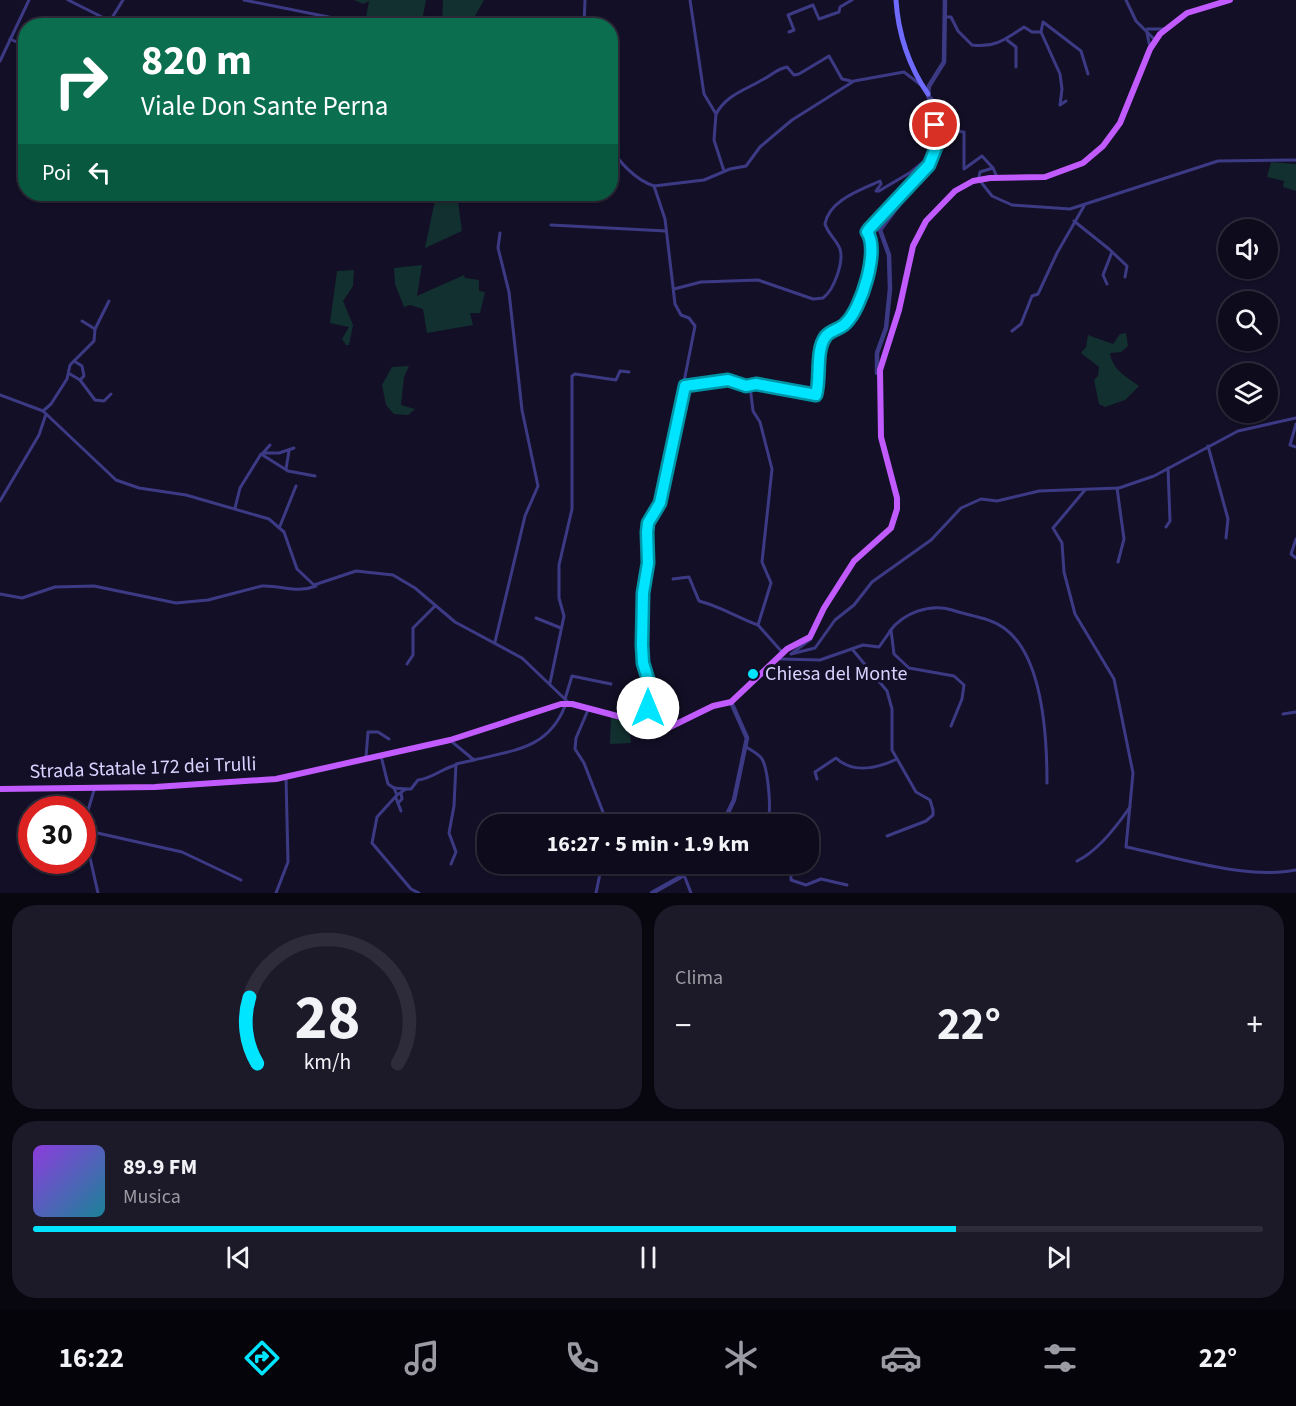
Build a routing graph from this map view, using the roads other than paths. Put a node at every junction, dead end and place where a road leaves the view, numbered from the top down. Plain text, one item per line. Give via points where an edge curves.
1 (29, 0) edge
2 (68, 0) edge
3 (123, 0) edge
4 (244, 0) edge
5 (585, 0) edge
6 (690, 0) edge
7 (852, 0) edge
8 (896, 0) edge
9 (945, 0) edge
10 (1126, 0) edge
11 (1230, 0) edge
12 (943, 17) junction
13 (20, 18) edge
14 (104, 18) edge
15 (112, 18) edge
16 (333, 18) edge
17 (584, 18) edge
18 (18, 21) edge
19 (1145, 29) junction
20 (1164, 29) junction
21 (789, 32) dead end
22 (1041, 32) junction
23 (9, 39) junction
24 (1007, 40) junction
25 (1155, 40) junction
26 (18, 43) edge
27 (1150, 49) junction
28 (0, 61) edge
29 (1016, 67) dead end
30 (1088, 74) dead end
31 (854, 81) junction
32 (922, 86) junction
33 (928, 94) junction
34 (1066, 101) dead end
35 (716, 114) junction
36 (934, 153) junction
37 (618, 159) edge
38 (1296, 160) edge
39 (993, 168) junction
40 (724, 171) junction
41 (979, 177) dead end
42 (997, 178) junction
43 (981, 182) dead end
44 (913, 185) junction
45 (654, 186) junction
46 (1085, 204) junction
47 (1074, 221) junction
48 (551, 225) dead end
49 (667, 231) junction
50 (500, 233) dead end
51 (1112, 252) junction
52 (1125, 277) dead end
53 (1107, 284) dead end
54 (674, 289) junction
55 (109, 301) dead end
56 (82, 321) dead end
57 (95, 329) junction
58 (1012, 331) dead end
59 (879, 358) junction
60 (75, 361) junction
61 (628, 372) dead end
62 (69, 374) junction
63 (80, 380) junction
64 (685, 386) junction
65 (750, 386) junction
66 (111, 394) dead end
67 (0, 395) edge
68 (45, 413) junction
69 (1296, 418) edge
70 (1296, 424) edge
71 (883, 444) junction
72 (270, 445) dead end
73 (1208, 446) junction
74 (1296, 447) edge
75 (294, 448) dead end
76 (289, 451) junction
77 (263, 453) junction
78 (1168, 468) junction
79 (286, 469) junction
80 (315, 476) dead end
81 (296, 486) dead end
82 (1118, 488) junction
83 (1084, 490) junction
84 (0, 501) edge
85 (235, 508) junction
86 (280, 526) junction
87 (1166, 528) dead end
88 (1226, 538) dead end
89 (1296, 540) edge
90 (1296, 558) edge
91 (1118, 562) dead end
92 (673, 579) dead end
93 (318, 586) junction
94 (0, 594) edge
95 (435, 606) junction
96 (536, 618) dead end
97 (758, 625) junction
98 (561, 628) junction
99 (890, 631) junction
100 (810, 637) junction
101 (495, 642) junction
102 (852, 649) junction
103 (783, 654) junction
104 (407, 664) dead end
105 (550, 684) junction
106 (611, 684) dead end
107 (567, 702) junction
108 (731, 702) junction
109 (588, 708) junction
110 (1296, 712) edge
111 (1283, 714) dead end
112 (640, 721) junction
113 (951, 726) dead end
114 (389, 738) dead end
115 (450, 740) junction
116 (746, 747) junction
117 (381, 756) junction
118 (366, 759) junction
119 (897, 759) junction
120 (474, 760) junction
121 (456, 764) junction
122 (286, 777) junction
123 (817, 778) dead end
124 (1047, 783) dead end
125 (95, 787) junction
126 (394, 788) junction
127 (0, 789) edge
128 (406, 789) junction
129 (398, 795) junction
130 (93, 796) edge
131 (1130, 807) junction
132 (401, 811) dead end
133 (604, 814) edge
134 (727, 814) edge
135 (770, 814) edge
136 (96, 833) edge
137 (887, 836) dead end
138 (1077, 861) dead end
139 (451, 864) dead end
140 (1296, 870) edge
141 (94, 874) edge
142 (600, 874) edge
143 (791, 874) edge
144 (684, 875) joint
145 (241, 880) dead end
146 (847, 885) dead end
147 (98, 893) edge
148 (276, 893) edge
149 (418, 893) edge
150 (596, 893) edge
151 (652, 893) edge
152 (691, 893) edge

1 - 13 street
2 - 14 street
3 - 15 street
4 - 16 street
5 - 17 street
6 - 35 street via 704,94
7 - 21 street via 839,12 819,19 813,5 788,15 794,30
8 - 32 main road via 902,35
9 - 12 street
10 - 19 street via 1136,21
11 - 20 main road via 1187,13
12 - 24 street via 951,17 972,45 994,45
12 - 33 street via 944,62 928,86
18 - 23 street
19 - 20 street
19 - 25 street
19 - 27 street
20 - 25 main road
22 - 24 street via 1024,27
22 - 30 street via 1043,22 1081,51
22 - 34 street via 1060,74 1060,105
23 - 26 street
23 - 28 street
24 - 29 street via 1016,47
25 - 27 main road
27 - 42 main road via 1120,123 1093,155 1057,174
31 - 32 street via 904,72
31 - 35 street via 842,79 829,56 799,74 794,75 787,67 772,72 721,104
31 - 40 street via 792,120 760,147 746,166
32 - 33 main road
33 - 36 street via 939,140
33 - 39 street via 949,115 955,131 964,132 964,169 982,156
35 - 40 street via 714,140
36 - 44 street
36 - 54 street via 879,191 880,181 853,193 829,211 826,229 841,257 831,289 823,298 813,299 758,280 701,282
37 - 45 street
38 - 46 street via 1218,160
39 - 41 street via 980,172
39 - 42 street
40 - 45 street via 704,180
42 - 59 main road via 961,188 922,227 913,246 899,310
43 - 46 street via 992,196 1012,205 1061,209
44 - 59 street via 880,230 889,255 890,289
44 - 65 street via 867,232 873,248 872,262 848,321 826,336 814,396 764,385
45 - 49 street
46 - 47 street
47 - 51 street
47 - 58 street via 1038,294 1032,296 1021,324
48 - 49 street
49 - 54 street
50 - 101 street via 498,248 509,292 522,410 538,486 525,516
51 - 52 street via 1127,266
51 - 53 street via 1103,275
54 - 64 street via 681,315 695,326
55 - 57 street
56 - 57 street
57 - 60 street via 91,346
59 - 71 main road
59 - 71 main road
60 - 62 street
60 - 63 street via 84,370
61 - 98 street via 620,370 616,380 572,376 572,509 559,565 558,590 564,616
62 - 63 street
62 - 68 street
63 - 66 street via 95,400 104,401
64 - 65 street via 728,380
64 - 112 street via 660,503 648,523 642,645 652,692
65 - 97 street via 753,411 760,422 772,469 762,562 771,583
67 - 68 street
68 - 84 street via 39,435
68 - 85 street via 116,480
69 - 73 street via 1238,431
70 - 74 street via 1290,445
71 - 100 main road via 897,498 895,519 885,534 854,561
72 - 77 street
73 - 78 street
73 - 88 street via 1228,519
75 - 76 street
76 - 77 street
76 - 79 street
77 - 79 street
77 - 85 street via 246,475
78 - 82 street
78 - 87 street via 1170,525
79 - 80 street
81 - 86 street
82 - 83 street
82 - 91 street via 1124,539
83 - 100 street via 981,499 961,508 931,540 872,582 854,605 835,620 815,648 791,654 809,642
83 - 131 street via 1053,528 1062,543 1064,572 1075,614 1114,679 1133,773
85 - 86 street
86 - 93 street via 297,569
89 - 90 street via 1291,554
92 - 97 street via 689,577 699,601
93 - 94 street via 291,591 262,586 208,600 176,603 94,586 55,587 22,598
93 - 95 street via 351,572 386,573 404,580
95 - 101 street via 464,627
95 - 104 street via 414,628 413,655
96 - 98 street
97 - 103 street
98 - 105 street
99 - 102 street via 879,647 863,645
99 - 113 street via 894,654 909,668 954,676 964,685
99 - 124 street via 906,616 939,607 986,619 1004,628 1029,658 1047,743
100 - 103 main road
101 - 105 street via 532,666
102 - 103 street via 820,660
102 - 119 street via 887,691 892,709 890,745
103 - 108 main road
105 - 107 street
106 - 107 street via 572,676
107 - 109 main road
107 - 115 main road, Strada Statale 172 dei Trulli
107 - 120 street via 558,724 531,746
108 - 112 main road via 713,706 670,728 660,729
108 - 116 street via 746,731
109 - 112 main road
109 - 133 street via 575,749
110 - 111 street
114 - 118 street via 368,732
115 - 117 main road, Strada Statale 172 dei Trulli
115 - 120 street
116 - 134 street
116 - 135 street via 763,761
117 - 118 main road, Strada Statale 172 dei Trulli
117 - 126 street via 388,784
118 - 122 main road, Strada Statale 172 dei Trulli
119 - 123 street via 870,769 846,765 836,758 814,772
119 - 137 street via 916,792 930,800 933,815
120 - 121 street
121 - 128 street
121 - 139 street via 449,833 456,852
122 - 125 main road, Strada Statale 172 dei Trulli via 189,786
122 - 148 street via 288,862
125 - 127 main road, Strada Statale 172 dei Trulli
125 - 130 street
126 - 128 street
126 - 129 street
128 - 129 street
129 - 132 street
129 - 149 street via 377,817 372,843
131 - 138 street via 1101,842
131 - 140 street via 1126,847 1193,863 1257,872
136 - 145 street via 182,852
141 - 147 street
142 - 150 street
143 - 146 street via 791,880 806,885 821,879
144 - 151 street
144 - 152 street

